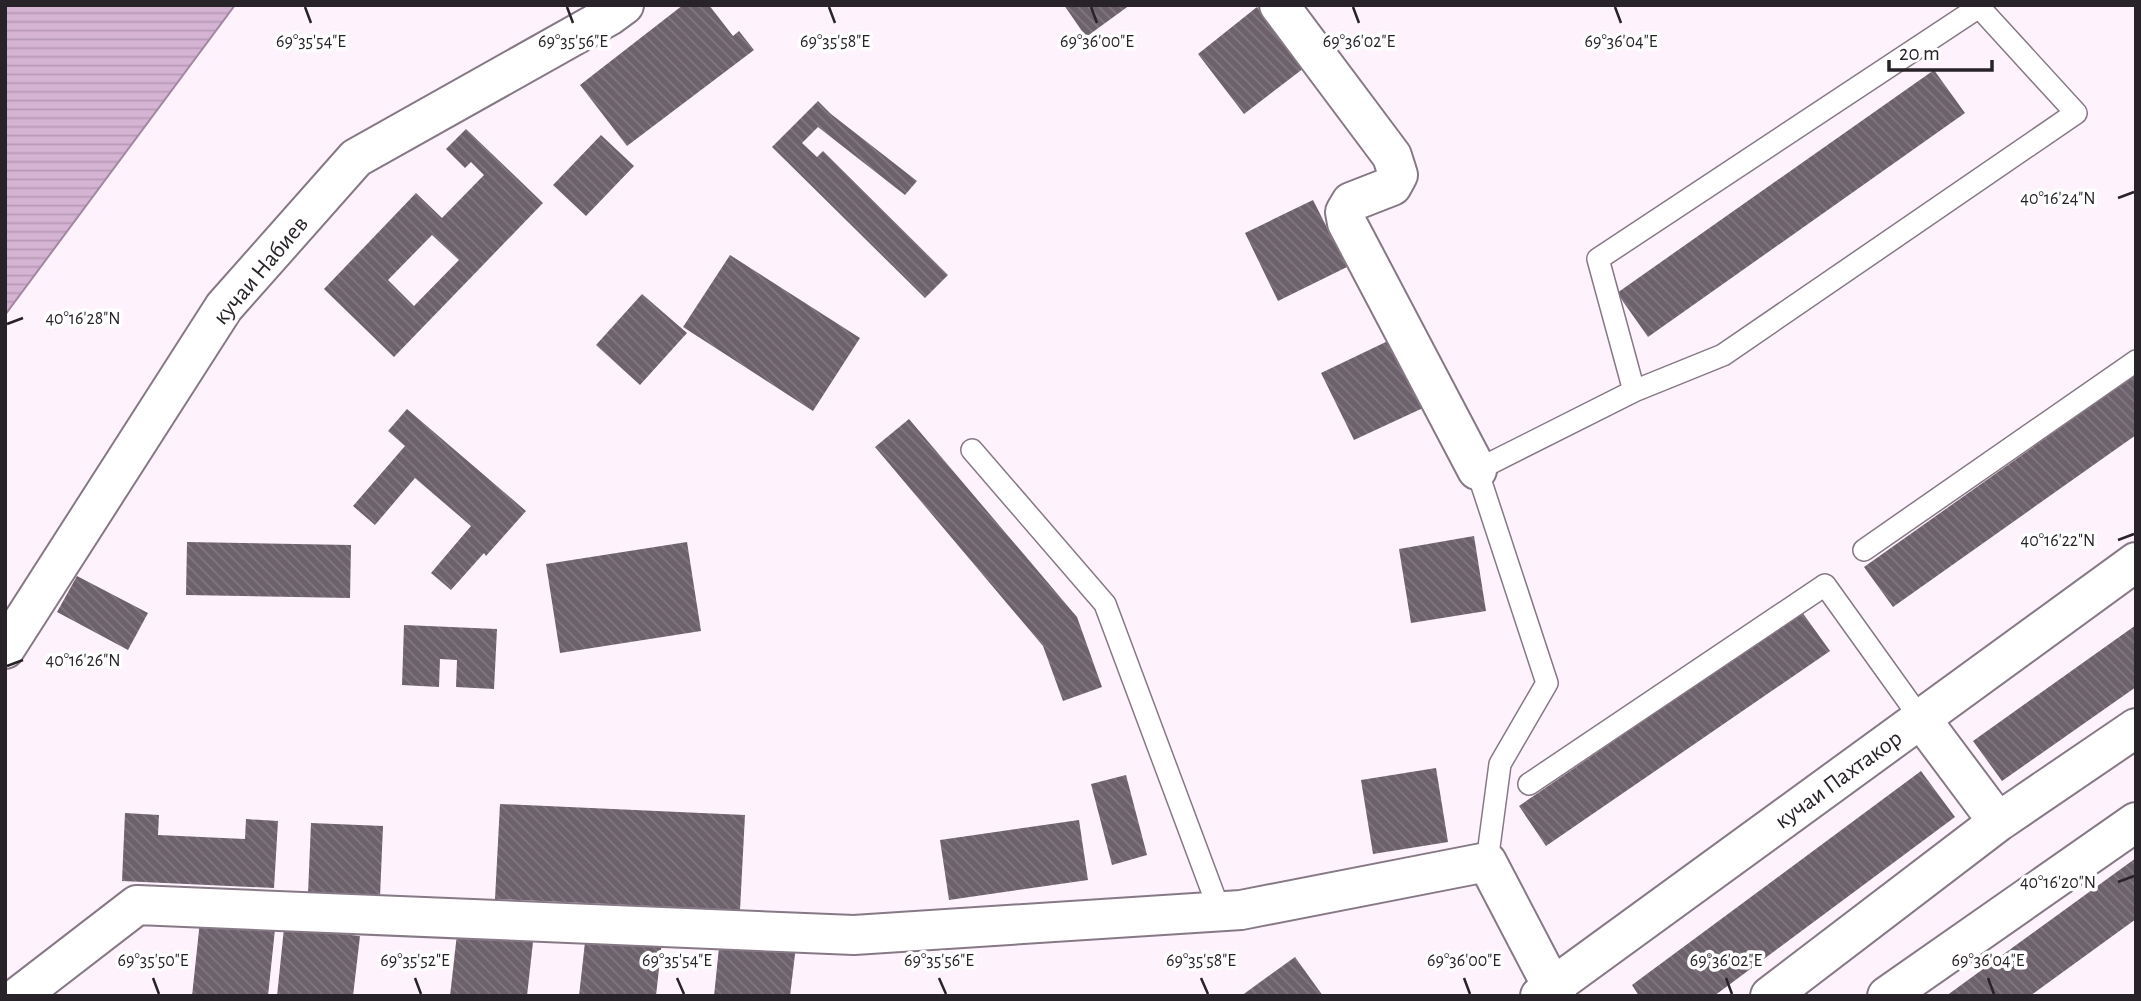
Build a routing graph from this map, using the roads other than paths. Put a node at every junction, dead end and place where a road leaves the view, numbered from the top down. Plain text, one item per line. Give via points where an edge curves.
1 (624, 5) edge
2 (1279, 5) edge
3 (2136, 361) edge
4 (1634, 391) junction
5 (972, 450) dead end
6 (1477, 470) junction
7 (1864, 550) dead end
8 (2136, 562) edge
9 (5, 649) edge
10 (1921, 719) junction
11 (2136, 728) edge
12 (1529, 784) dead end
13 (1998, 822) junction
14 (2136, 822) edge
15 (1487, 862) junction
16 (1220, 912) junction
17 (1550, 993) edge
18 (19, 996) edge
19 (1770, 996) edge
20 (1887, 996) edge

1 - 9 street, кучаи Набиев via 356,158 224,307
2 - 6 street via 1392,156 1398,175 1392,186 1351,202 1345,212 1347,223
3 - 7 lane
4 - 4 lane via 1723,355 2076,113 1979,7 1598,259
4 - 6 lane
5 - 16 lane via 1105,604
6 - 15 lane via 1547,683 1500,764
8 - 10 street, кучаи Пахтакор
10 - 12 lane via 1825,585
10 - 13 street
10 - 17 street, кучаи Пахтакор
11 - 13 street
13 - 19 street
14 - 20 street
15 - 16 street
15 - 17 street
16 - 18 street via 854,935 137,905

